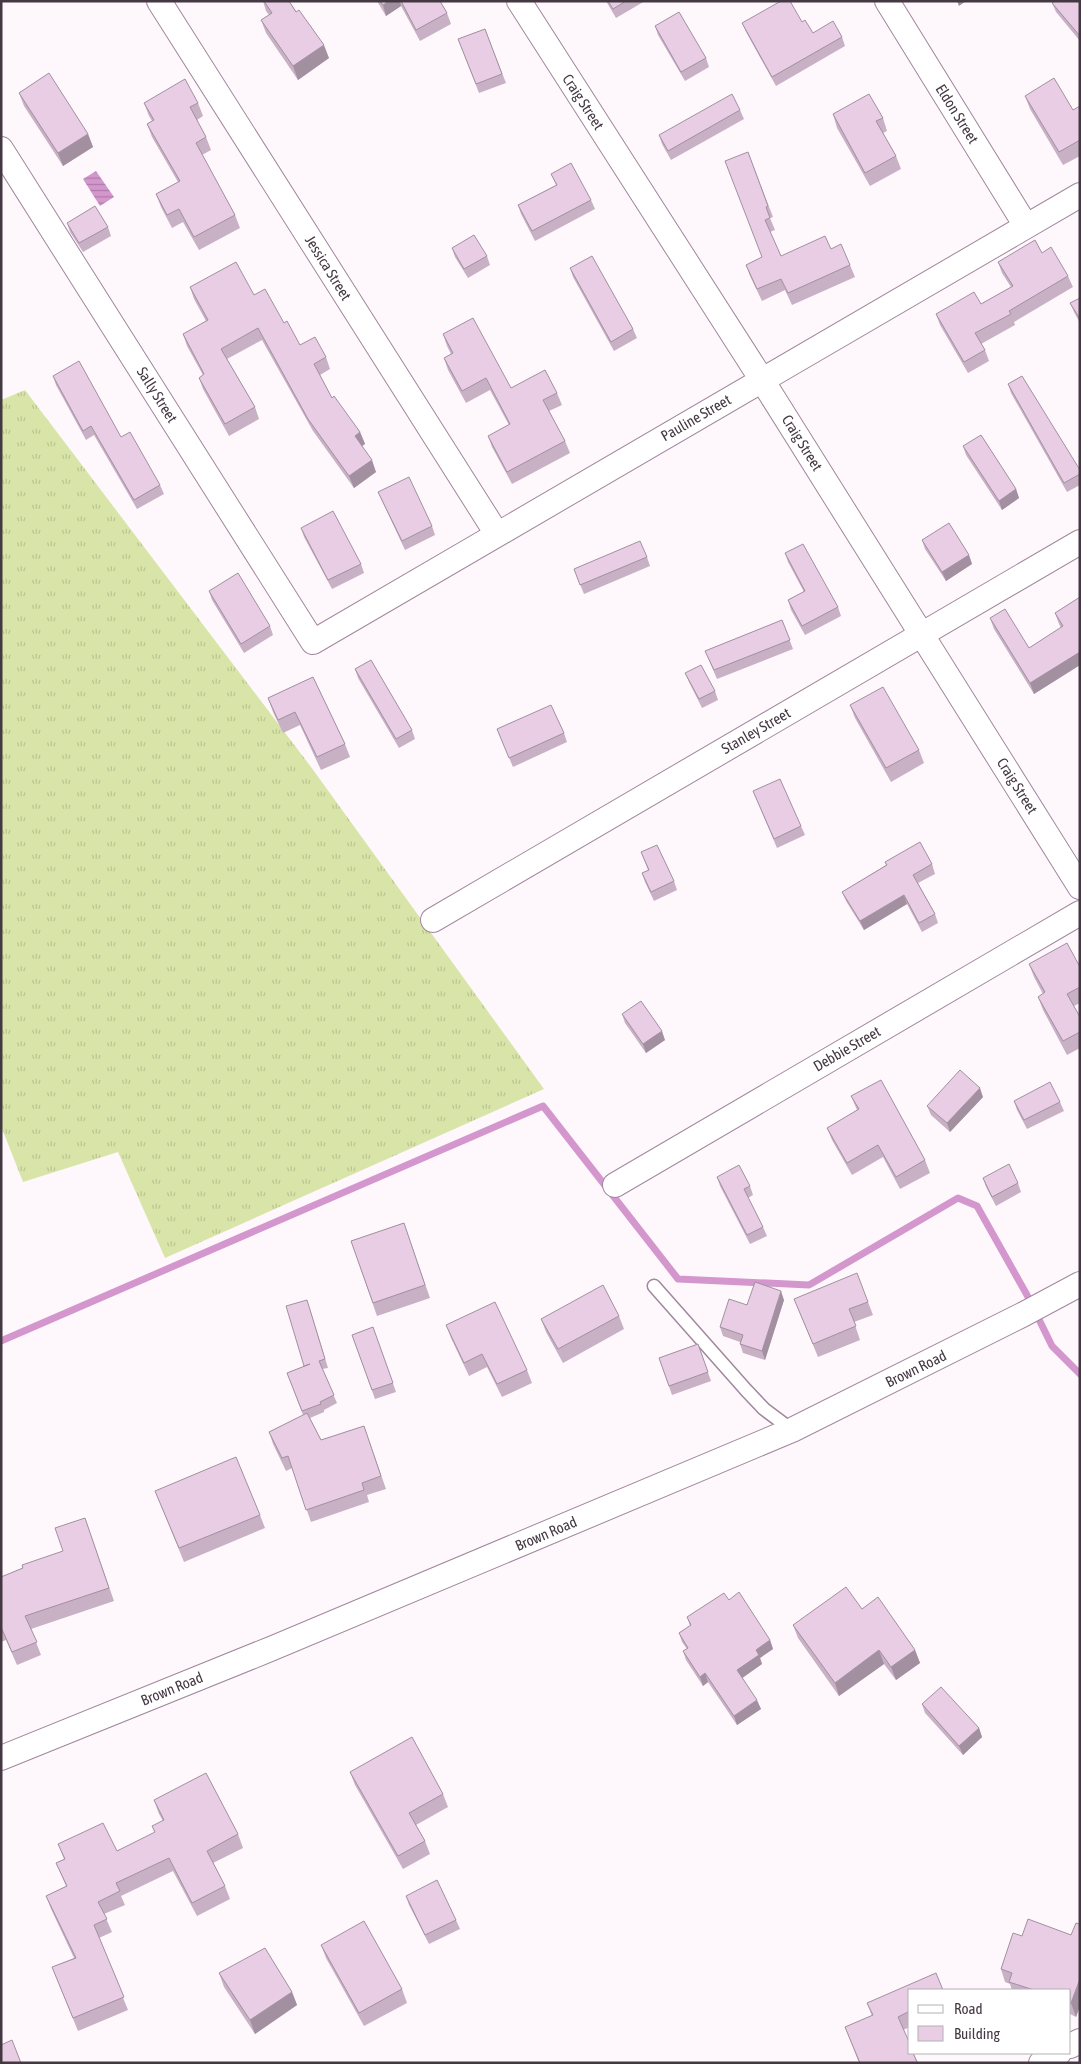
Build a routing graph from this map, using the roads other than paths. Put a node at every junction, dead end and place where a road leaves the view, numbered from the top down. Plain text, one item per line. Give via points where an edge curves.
1 (159, 1) edge
2 (519, 1) edge
3 (887, 1) edge
4 (1, 149) edge
5 (1080, 195) edge
6 (1026, 226) junction
7 (762, 380) junction
8 (498, 534) junction
9 (1080, 542) edge
10 (921, 634) junction
11 (313, 642) joint
12 (1080, 887) edge
13 (1080, 913) edge
14 (433, 920) dead end
15 (615, 1185) dead end
16 (1080, 1284) edge
17 (654, 1286) dead end
18 (792, 1430) junction
19 (1, 1758) edge
20 (1057, 2054) edge
21 (1042, 2063) edge

1 - 8 street, Jessica Street
2 - 7 street, Craig Street
3 - 6 street, Eldon Street
4 - 11 street, Sally Street
5 - 6 street, Pauline Street
6 - 7 street, Pauline Street
7 - 8 street, Pauline Street
7 - 10 street, Craig Street
8 - 11 street, Pauline Street
9 - 10 street, Stanley Street
10 - 12 street, Craig Street
10 - 14 street, Stanley Street
13 - 15 street, Debbie Street
16 - 18 street, Brown Road
17 - 18 lane via 758,1403
18 - 19 street, Brown Road via 273,1648
20 - 21 street

